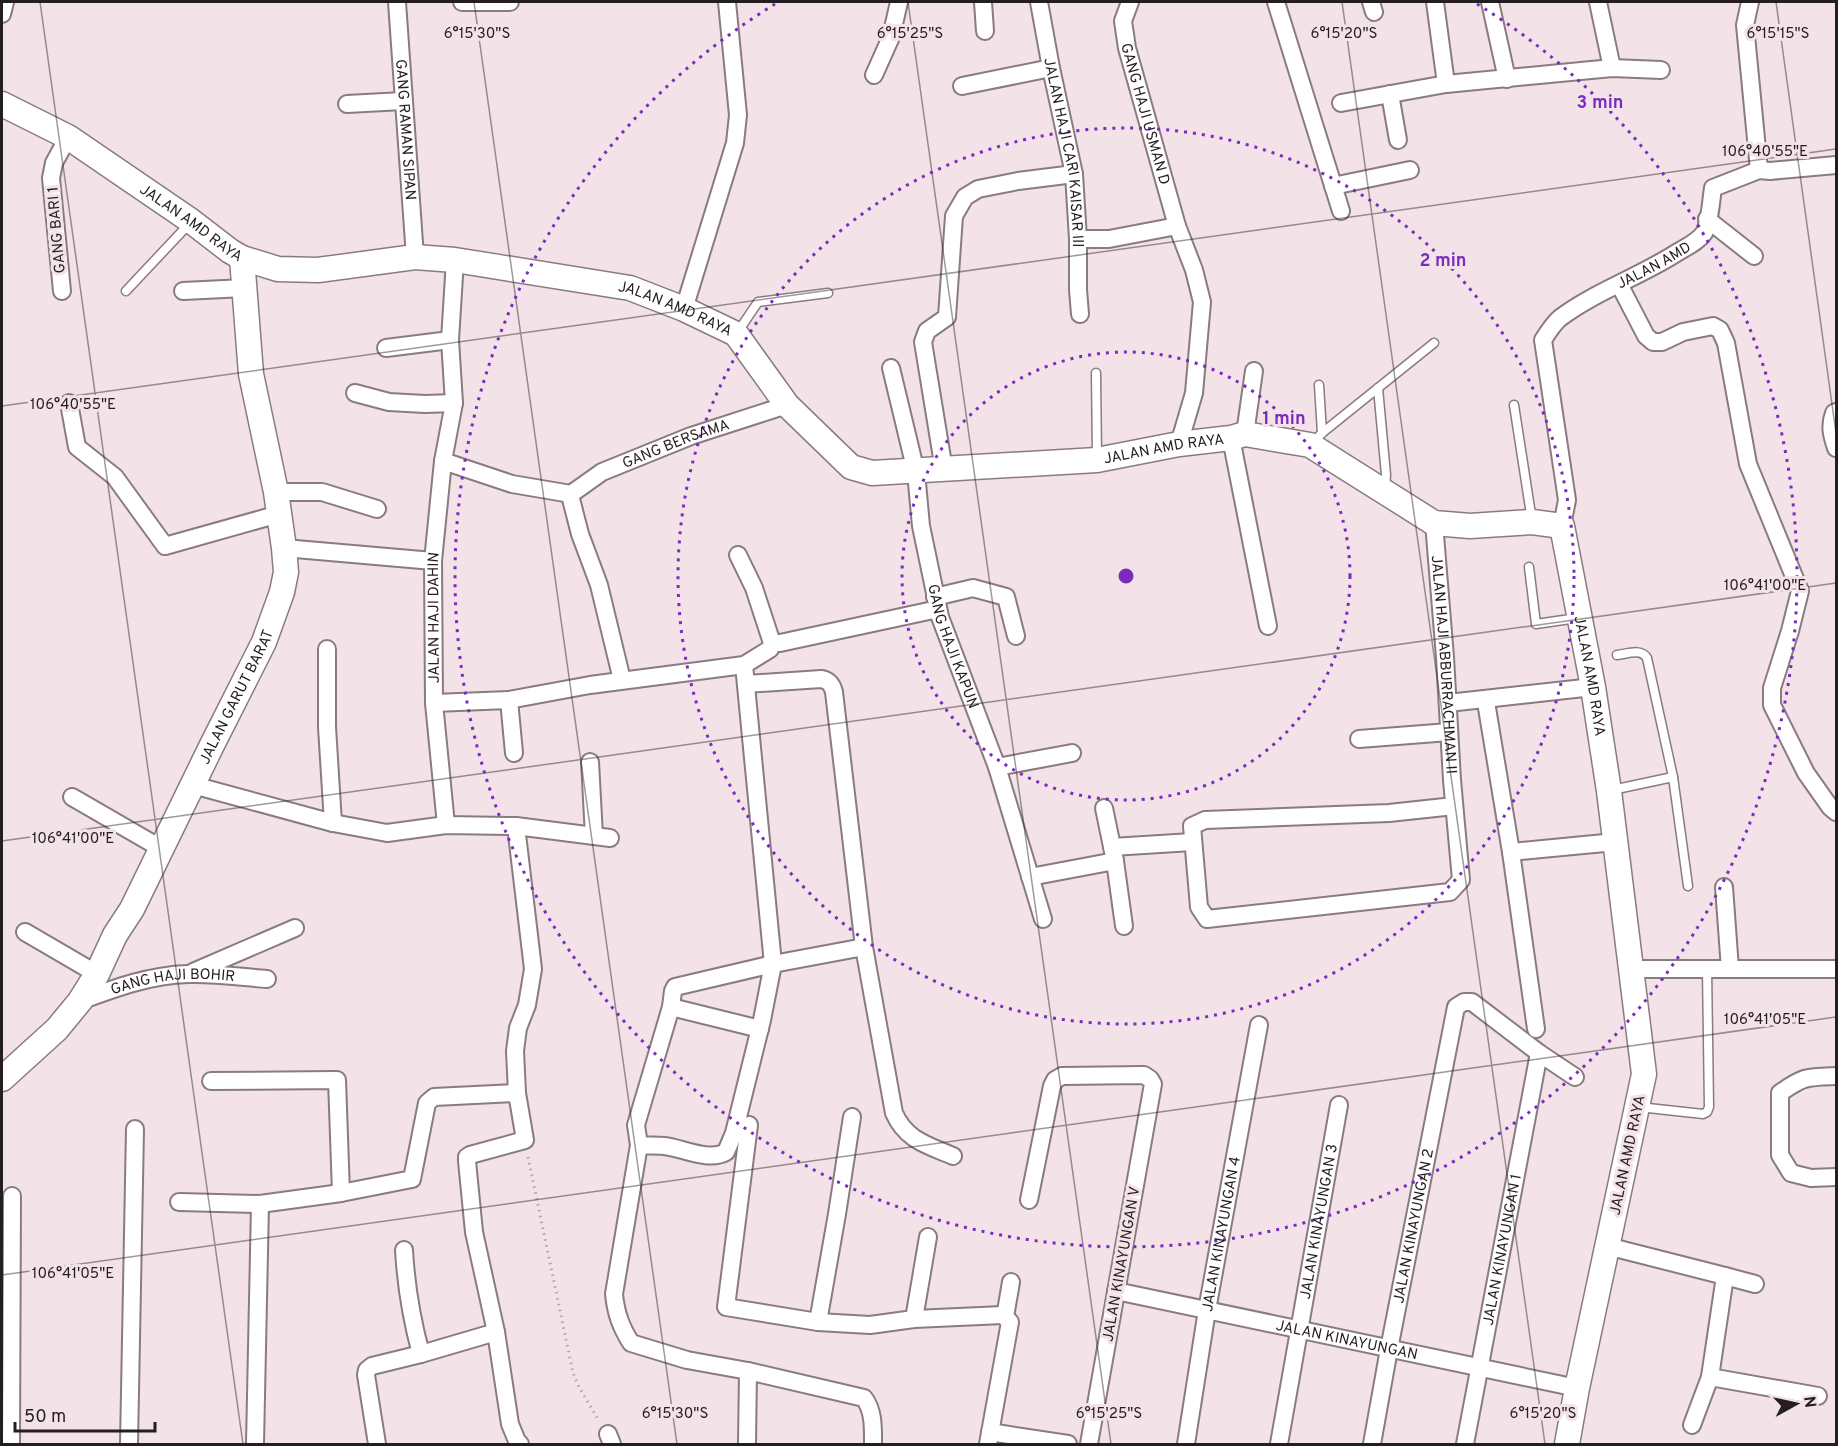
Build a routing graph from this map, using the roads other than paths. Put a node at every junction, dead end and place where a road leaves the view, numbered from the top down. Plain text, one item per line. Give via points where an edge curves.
1 (6, 2) edge
2 (397, 2) edge
3 (462, 2) edge
4 (491, 2) edge
5 (510, 2) edge
6 (727, 2) edge
7 (899, 2) edge
8 (983, 2) edge
9 (1039, 2) edge
10 (1130, 2) edge
11 (1276, 2) edge
12 (1435, 2) edge
13 (1490, 2) edge
14 (1598, 2) edge
15 (1750, 2) edge
16 (2, 14) edge
17 (985, 31) dead end
18 (1051, 68) junction
19 (1612, 68) junction
20 (1661, 70) dead end
21 (874, 75) dead end
22 (1507, 79) junction
23 (1446, 84) junction
24 (962, 86) dead end
25 (1390, 94) junction
26 (403, 101) junction
27 (1341, 103) dead end
28 (2, 104) edge
29 (347, 104) dead end
30 (68, 137) junction
31 (1398, 140) dead end
32 (1836, 165) edge
33 (1410, 170) dead end
34 (1759, 170) junction
35 (1074, 174) junction
36 (1333, 186) junction
37 (1341, 211) dead end
38 (1707, 219) junction
39 (191, 221) junction
40 (1177, 225) junction
41 (1078, 239) junction
42 (415, 256) junction
43 (1754, 256) dead end
44 (242, 258) junction
45 (455, 260) junction
46 (1619, 284) junction
47 (245, 288) junction
48 (62, 291) dead end
49 (126, 291) dead end
50 (183, 291) dead end
51 (828, 293) dead end
52 (684, 309) junction
53 (1080, 314) dead end
54 (736, 334) junction
55 (450, 340) junction
56 (1434, 343) dead end
57 (386, 348) dead end
58 (891, 368) dead end
59 (1254, 370) dead end
60 (1096, 373) dead end
61 (1319, 385) dead end
62 (1378, 387) junction
63 (356, 393) dead end
64 (69, 403) dead end
65 (454, 403) junction
66 (787, 405) junction
67 (1514, 405) dead end
68 (1836, 412) edge
69 (1238, 436) junction
70 (1316, 439) junction
71 (1834, 441) edge
72 (1179, 444) junction
73 (1097, 460) junction
74 (443, 461) junction
75 (944, 470) junction
76 (916, 472) junction
77 (1384, 492) junction
78 (571, 494) junction
79 (278, 503) junction
80 (377, 509) dead end
81 (1532, 522) junction
82 (1434, 523) junction
83 (1562, 526) junction
84 (284, 548) junction
85 (738, 555) dead end
86 (433, 561) junction
87 (1529, 567) dead end
88 (937, 603) junction
89 (1580, 617) junction
90 (1268, 626) dead end
91 (1016, 636) dead end
92 (772, 643) junction
93 (327, 649) dead end
94 (1617, 655) dead end
95 (744, 665) junction
96 (622, 680) junction
97 (746, 684) junction
98 (1593, 687) junction
99 (509, 700) junction
100 (434, 703) junction
101 (1448, 703) junction
102 (1487, 708) dead end
103 (1449, 732) junction
104 (1359, 739) dead end
105 (514, 753) dead end
106 (1072, 753) dead end
107 (590, 762) dead end
108 (997, 766) junction
109 (1673, 777) junction
110 (192, 785) junction
111 (1609, 790) junction
112 (72, 797) dead end
113 (1454, 806) junction
114 (1104, 808) dead end
115 (1836, 812) edge
116 (333, 823) junction
117 (446, 825) junction
118 (516, 826) junction
119 (1192, 842) junction
120 (1615, 842) junction
121 (162, 849) junction
122 (1511, 852) junction
123 (1113, 854) junction
124 (1030, 878) junction
125 (1688, 886) dead end
126 (1724, 887) dead end
127 (1043, 920) dead end
128 (1124, 926) dead end
129 (295, 928) dead end
130 (25, 932) dead end
131 (864, 947) junction
132 (773, 964) junction
133 (1631, 969) junction
134 (1707, 969) junction
135 (1730, 969) junction
136 (1836, 969) edge
137 (97, 974) junction
138 (189, 974) junction
139 (267, 979) dead end
140 (80, 1001) junction
141 (671, 1007) junction
142 (1259, 1025) dead end
143 (760, 1029) junction
144 (1536, 1029) dead end
145 (1539, 1053) junction
146 (1836, 1076) edge
147 (1575, 1077) dead end
148 (2, 1079) edge
149 (211, 1081) dead end
150 (517, 1093) junction
151 (1339, 1105) dead end
152 (1638, 1107) junction
153 (852, 1117) dead end
154 (749, 1125) dead end
155 (135, 1129) dead end
156 (639, 1145) junction
157 (953, 1156) dead end
158 (1836, 1177) edge
159 (341, 1193) junction
160 (12, 1196) dead end
161 (1029, 1200) dead end
162 (179, 1202) dead end
163 (260, 1204) junction
164 (928, 1237) dead end
165 (1607, 1246) junction
166 (404, 1251) dead end
167 (1725, 1276) junction
168 (1011, 1282) dead end
169 (1755, 1284) dead end
170 (1116, 1291) junction
171 (1207, 1310) junction
172 (1005, 1317) junction
173 (914, 1319) junction
174 (818, 1322) junction
175 (1300, 1330) junction
176 (496, 1332) junction
177 (1389, 1349) junction
178 (421, 1354) junction
179 (1479, 1368) junction
180 (748, 1371) junction
181 (1710, 1377) junction
182 (1577, 1388) junction
183 (1818, 1396) dead end
184 (6, 1416) edge
185 (1692, 1425) dead end
186 (989, 1438) edge
187 (11, 1444) edge
188 (129, 1444) edge
189 (255, 1444) edge
190 (377, 1444) edge
191 (520, 1444) edge
192 (747, 1444) edge
193 (873, 1444) edge
194 (1068, 1444) edge
195 (1089, 1444) edge
196 (1186, 1444) edge
197 (1279, 1444) edge
198 (1372, 1444) edge
199 (1465, 1444) edge
200 (1567, 1444) edge

1 - 16 street
2 - 26 street, GANG RAMAN SIPAN
3 - 4 street
4 - 5 street
6 - 52 street via 738,115 735,143
7 - 21 street via 891,37
8 - 17 street
9 - 18 street, JALAN HAJI CARI KAISAR III
10 - 40 street, GANG HAJI USMAN D via 1124,35
11 - 36 street
12 - 23 street
13 - 22 street
14 - 19 street
15 - 34 street via 1745,25
18 - 24 street
18 - 35 street, JALAN HAJI CARI KAISAR III
19 - 20 street
19 - 22 street
22 - 23 street
23 - 25 street
25 - 27 street
25 - 31 street
26 - 29 street
26 - 42 street, GANG RAMAN SIPAN
28 - 30 street, JALAN AMD RAYA
30 - 39 street, JALAN AMD RAYA
30 - 48 street, GANG BARI 1 via 51,178
32 - 34 street
33 - 36 street
34 - 38 street, JALAN AMD via 1713,188
35 - 41 street, JALAN HAJI CARI KAISAR III
35 - 75 street via 978,189 965,197 954,216 947,317 927,331 923,342
36 - 37 street
38 - 43 street
38 - 46 street, JALAN AMD via 1700,238
39 - 44 street, JALAN AMD RAYA
39 - 49 lane
40 - 41 street, JALAN HAJI CARI KAISAR III via 1109,239
40 - 72 street, GANG HAJI USMAN D via 1202,302 1194,393
41 - 53 street
42 - 44 street, JALAN AMD RAYA via 318,270 278,269
42 - 45 street, JALAN AMD RAYA
44 - 47 street, JALAN GARUT BARAT
45 - 52 street, JALAN AMD RAYA via 630,288
45 - 55 street, JALAN HAJI DAHIN
46 - 83 street, JALAN AMD via 1559,319 1542,340 1567,500
46 - 115 street via 1646,336 1653,342 1713,326 1720,330 1726,343 1748,464 1800,591 1772,688 1772,705 1806,773
47 - 50 street
47 - 79 street, JALAN GARUT BARAT via 251,374
51 - 54 lane via 759,302
52 - 54 street, JALAN AMD RAYA
54 - 66 street, JALAN AMD RAYA
55 - 57 street
55 - 65 street, JALAN HAJI DAHIN
56 - 62 lane
58 - 76 street, GANG HAJI KAPUN
59 - 69 street
60 - 73 lane
61 - 70 lane
62 - 70 lane
62 - 77 lane
63 - 65 street via 388,402
64 - 79 street via 77,447 116,477 165,546
65 - 74 street, JALAN HAJI DAHIN
66 - 76 street, JALAN AMD RAYA via 851,467 872,473
66 - 78 street, GANG BERSAMA via 691,436 602,472
67 - 81 lane
68 - 71 street via 1832,419
69 - 70 street, JALAN AMD RAYA
69 - 72 street, JALAN AMD RAYA
69 - 90 street
70 - 77 street, JALAN AMD RAYA
72 - 73 street, JALAN AMD RAYA
73 - 75 street, JALAN AMD RAYA
74 - 78 street via 512,484
74 - 86 street, JALAN HAJI DAHIN
75 - 76 street, JALAN AMD RAYA
76 - 88 street, GANG HAJI KAPUN via 921,526
77 - 82 street, JALAN AMD RAYA
78 - 96 street
79 - 80 street via 322,492
79 - 84 street, JALAN GARUT BARAT
81 - 82 street, JALAN AMD RAYA via 1470,526
81 - 83 street, JALAN AMD RAYA
82 - 101 street, JALAN HAJI ABBURRACHMAN II
83 - 89 street, JALAN AMD RAYA
84 - 86 street
84 - 110 street, JALAN GARUT BARAT via 286,572 282,592 264,642
85 - 92 street via 754,588
86 - 100 street, JALAN HAJI DAHIN
87 - 89 lane via 1536,624
88 - 91 street via 973,588 1006,597
88 - 92 street
88 - 108 street, GANG HAJI KAPUN
89 - 98 street, JALAN AMD RAYA
92 - 95 street via 770,649
93 - 116 street
94 - 109 lane via 1640,652 1647,658
95 - 96 street
95 - 97 street
96 - 99 street
97 - 131 street via 821,679 832,686
97 - 132 street
98 - 101 street
98 - 111 street, JALAN AMD RAYA
99 - 100 street
99 - 105 street
100 - 117 street, JALAN HAJI DAHIN
101 - 103 street, JALAN HAJI ABBURRACHMAN II
102 - 122 street
103 - 104 street
103 - 113 street, JALAN HAJI ABBURRACHMAN II
106 - 108 street
107 - 118 street via 602,837
108 - 124 street, GANG HAJI KAPUN
109 - 111 lane
109 - 125 lane
110 - 116 street
110 - 121 street, JALAN GARUT BARAT
111 - 120 street, JALAN AMD RAYA
112 - 121 street
113 - 119 street via 1389,813 1204,820 1192,826
113 - 119 street, JALAN HAJI ABBURRACHMAN II via 1461,880 1450,892 1207,919 1199,907
114 - 123 street
116 - 117 street via 387,833
117 - 118 street
118 - 150 street via 533,969 515,1051
119 - 123 street
120 - 122 street
120 - 133 street, JALAN AMD RAYA
121 - 137 street, JALAN GARUT BARAT
122 - 144 street
123 - 124 street
123 - 128 street
124 - 127 street, GANG HAJI KAPUN
126 - 135 street
129 - 138 street
130 - 137 street
131 - 132 street
131 - 157 street via 899,1125 917,1141
132 - 141 street via 675,987
132 - 143 street
133 - 134 street
133 - 152 street, JALAN AMD RAYA via 1644,1074
134 - 135 street
134 - 152 lane via 1707,1112
135 - 136 street
137 - 140 street, JALAN GARUT BARAT
138 - 139 street, GANG HAJI BOHIR
138 - 140 street, GANG HAJI BOHIR via 120,986
140 - 148 street, JALAN GARUT BARAT via 57,1029
141 - 143 street
141 - 156 street via 636,1125
142 - 171 street, JALAN KINAYUNGAN 4
143 - 156 street via 726,1152 707,1155
145 - 147 street
145 - 177 street, JALAN KINAYUNGAN 2 via 1472,1002 1456,1007
145 - 179 street, JALAN KINAYUNGAN 1
146 - 158 street via 1799,1079 1780,1093 1780,1155 1791,1173 1811,1178
149 - 159 street via 337,1080
150 - 159 street via 434,1097 427,1103 412,1179
150 - 176 street via 525,1140 467,1157 474,1232
151 - 175 street, JALAN KINAYUNGAN 3
152 - 165 street, JALAN AMD RAYA
153 - 174 street
154 - 174 street via 726,1308
155 - 188 street
156 - 180 street via 614,1294 621,1328 631,1343 652,1351
159 - 163 street
160 - 184 street
161 - 170 street, JALAN KINAYUNGAN V via 1055,1080 1062,1076 1150,1078 1153,1084
162 - 163 street
163 - 189 street
164 - 173 street
165 - 167 street
165 - 182 street, JALAN AMD RAYA
166 - 178 street
167 - 169 street
167 - 181 street
168 - 172 street
170 - 171 street, JALAN KINAYUNGAN
170 - 195 street, JALAN KINAYUNGAN V
171 - 175 street, JALAN KINAYUNGAN
171 - 196 street, JALAN KINAYUNGAN 4
172 - 173 street
172 - 186 street via 1010,1322
173 - 174 street via 870,1325
175 - 177 street, JALAN KINAYUNGAN
175 - 197 street, JALAN KINAYUNGAN 3
176 - 178 street
176 - 191 street via 510,1424
177 - 179 street, JALAN KINAYUNGAN
177 - 198 street, JALAN KINAYUNGAN 2
178 - 190 street via 367,1370
179 - 182 street, JALAN KINAYUNGAN
179 - 199 street, JALAN KINAYUNGAN 1
180 - 192 street
180 - 193 street via 864,1398 871,1414
181 - 183 street
181 - 185 street
182 - 200 street, JALAN AMD RAYA
184 - 187 street
186 - 194 street

